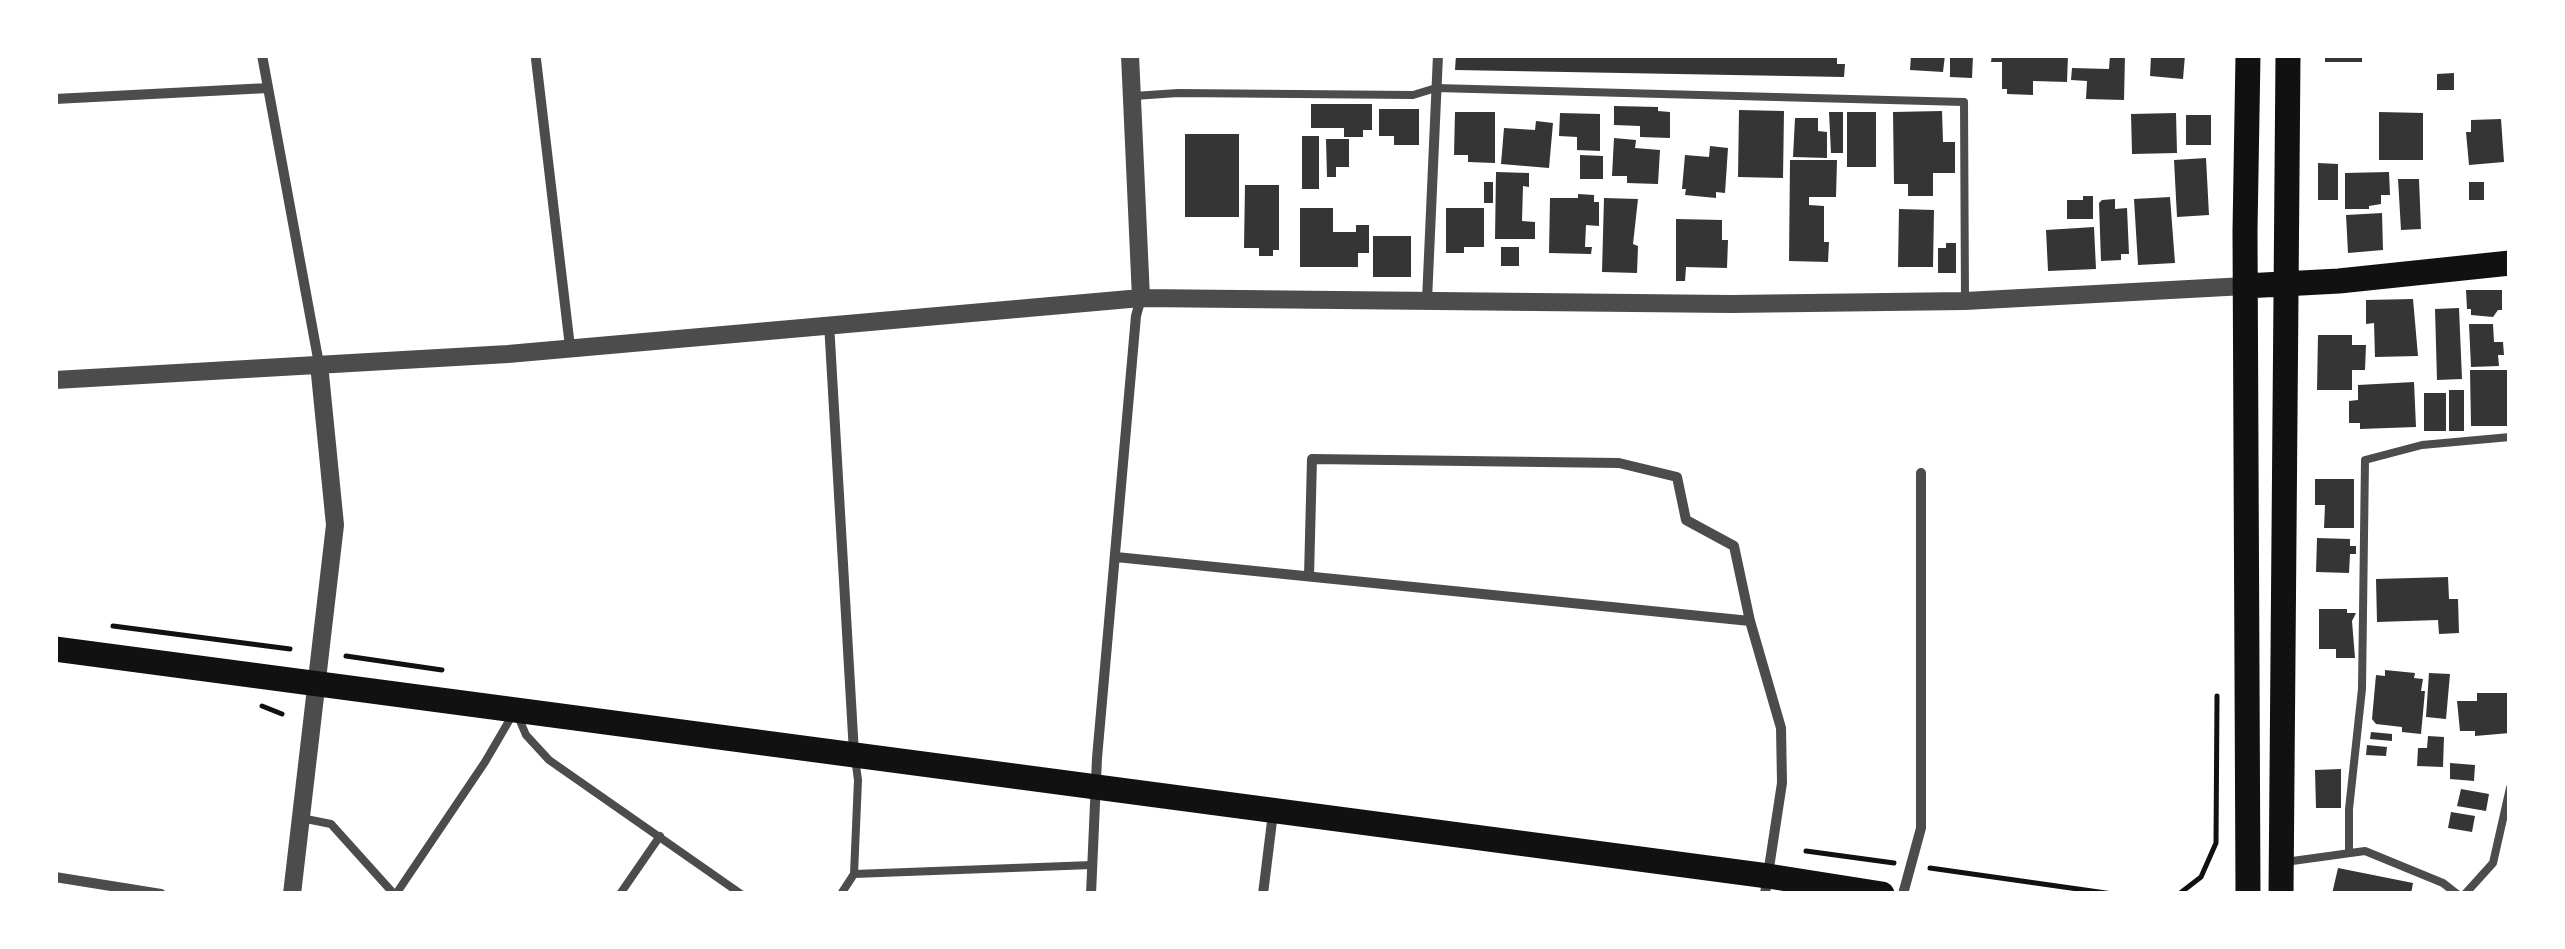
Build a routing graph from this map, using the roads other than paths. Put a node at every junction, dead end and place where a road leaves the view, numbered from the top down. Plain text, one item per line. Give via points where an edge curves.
1 (262, 55) edge
2 (1130, 55) edge
3 (1438, 55) edge
4 (2248, 55) edge
5 (2288, 55) edge
6 (536, 59) dead end
7 (268, 88) junction
8 (1436, 88) junction
9 (1132, 96) junction
10 (55, 99) edge
11 (2510, 263) edge
12 (2285, 284) junction
13 (2245, 286) junction
14 (1141, 298) junction
15 (1427, 300) junction
16 (1965, 301) junction
17 (828, 323) junction
18 (570, 347) junction
19 (319, 364) junction
20 (55, 380) edge
21 (2510, 438) edge
22 (1920, 473) dead end
23 (1116, 557) junction
24 (1309, 576) junction
25 (1750, 620) junction
26 (55, 649) edge
27 (318, 684) junction
28 (514, 710) junction
29 (854, 754) junction
30 (1095, 788) junction
31 (2510, 788) edge
32 (1273, 813) junction
33 (301, 818) junction
34 (660, 836) junction
35 (2350, 851) junction
36 (2281, 862) junction
37 (1092, 865) junction
38 (854, 874) junction
39 (55, 877) edge
40 (1766, 885) edge
41 (161, 894) edge
42 (292, 894) edge
43 (395, 894) edge
44 (620, 894) edge
45 (741, 894) edge
46 (841, 894) edge
47 (1091, 894) edge
48 (1263, 894) edge
49 (1882, 894) edge
50 (1903, 894) edge
51 (2248, 894) edge
52 (2281, 894) edge
53 (2457, 894) edge
54 (2465, 894) edge

1 - 7 street
2 - 9 street
3 - 8 street
4 - 13 highway
5 - 12 highway
6 - 18 street
7 - 10 street
7 - 19 street
8 - 9 lane via 1413,95
8 - 15 street
8 - 16 lane via 1964,102
9 - 14 street
11 - 12 highway
12 - 13 highway
12 - 36 highway
13 - 16 street
13 - 51 highway
14 - 15 street
14 - 17 street
14 - 23 street
15 - 16 street
17 - 18 street
17 - 29 street
18 - 19 street
19 - 20 street
19 - 27 street via 335,525
21 - 35 lane via 2422,445 2366,460 2362,690
22 - 50 street via 1922,828
23 - 24 street
23 - 30 street
24 - 25 street
24 - 25 street via 1312,459 1619,463 1676,477 1686,520 1734,546
25 - 40 street via 1781,728 1782,783
26 - 27 highway
27 - 28 highway
27 - 33 street
28 - 29 highway
28 - 34 lane via 549,760
28 - 43 lane
29 - 30 highway
29 - 38 lane
30 - 32 highway
30 - 37 street
31 - 54 lane via 2494,863
32 - 40 highway
32 - 48 street
33 - 42 street
33 - 43 lane via 330,824
34 - 44 lane
34 - 45 lane
35 - 36 lane
35 - 53 lane via 2364,851
36 - 52 highway
37 - 38 lane
37 - 47 street
38 - 46 lane
39 - 41 street
40 - 49 highway

